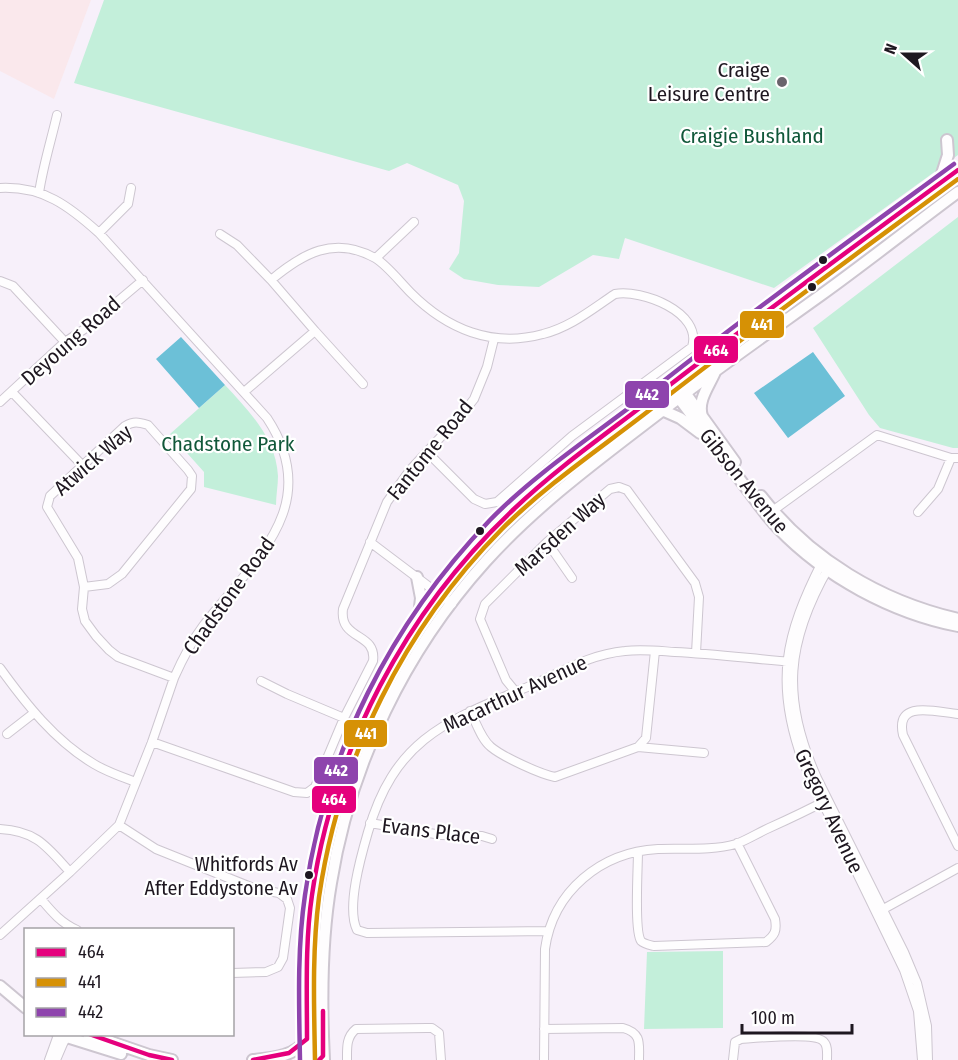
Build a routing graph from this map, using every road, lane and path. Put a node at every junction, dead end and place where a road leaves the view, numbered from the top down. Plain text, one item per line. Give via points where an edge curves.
1 (57, 115) dead end
2 (947, 140) dead end
3 (958, 170) edge
4 (939, 183) junction
5 (0, 188) edge
6 (131, 188) dead end
7 (958, 192) edge
8 (39, 193) junction
9 (414, 222) dead end
10 (99, 233) junction
11 (220, 234) dead end
12 (376, 258) junction
13 (143, 280) junction
14 (271, 280) junction
15 (0, 281) edge
16 (315, 331) junction
17 (494, 339) junction
18 (65, 342) junction
19 (717, 369) junction
20 (673, 383) junction
21 (363, 384) dead end
22 (12, 392) junction
23 (244, 392) junction
24 (682, 395) junction
25 (0, 402) edge
26 (662, 410) junction
27 (703, 418) junction
28 (708, 438) junction
29 (427, 452) junction
30 (954, 458) edge
31 (82, 465) junction
32 (918, 512) dead end
33 (771, 513) junction
34 (370, 542) junction
35 (547, 542) junction
36 (826, 564) junction
37 (417, 577) junction
38 (572, 578) dead end
39 (84, 587) junction
40 (438, 593) junction
41 (452, 604) junction
42 (958, 618) edge
43 (419, 620) junction
44 (958, 626) edge
45 (655, 651) junction
46 (696, 653) junction
47 (790, 662) junction
48 (0, 668) edge
49 (174, 678) junction
50 (261, 681) dead end
51 (515, 691) junction
52 (470, 711) junction
53 (34, 713) junction
54 (958, 714) edge
55 (344, 718) junction
56 (7, 734) dead end
57 (152, 742) junction
58 (638, 747) junction
59 (704, 753) dead end
60 (136, 782) junction
61 (826, 801) junction
62 (370, 824) junction
63 (119, 825) junction
64 (0, 829) edge
65 (492, 839) dead end
66 (737, 843) junction
67 (958, 846) edge
68 (638, 852) junction
69 (958, 868) edge
70 (70, 872) junction
71 (41, 899) junction
72 (880, 911) junction
73 (72, 928) edge
74 (547, 931) junction
75 (0, 935) edge
76 (234, 973) edge
77 (0, 977) edge
78 (0, 986) edge
79 (24, 997) edge
80 (24, 1006) edge
81 (544, 1029) junction
82 (65, 1036) edge
83 (90, 1036) edge
84 (307, 1039) junction
85 (322, 1059) edge
86 (48, 1060) edge
87 (56, 1060) edge
88 (144, 1060) edge
89 (172, 1060) edge
90 (253, 1060) edge
91 (308, 1060) edge
92 (347, 1060) edge
93 (441, 1060) edge
94 (544, 1060) edge
95 (639, 1060) edge
96 (733, 1060) edge
97 (827, 1060) edge
98 (921, 1060) edge
99 (928, 1060) edge

1 - 8 street
2 - 4 main road via 948,155
3 - 4 main road
4 - 20 main road
5 - 8 street, Chadstone Road
6 - 10 street via 128,204
7 - 19 main road
8 - 10 street, Chadstone Road via 73,209
9 - 12 street
10 - 13 street, Chadstone Road
11 - 14 street
12 - 14 street via 342,248 324,249 294,261
12 - 17 street via 434,314
13 - 18 street, Deyoung Road
13 - 23 street, Chadstone Road
14 - 16 street
15 - 18 street via 13,286
16 - 21 street
16 - 23 street
17 - 29 street, Fantome Road via 474,399
17 - 29 street via 546,333 570,324 615,294 630,293 681,314 694,333 692,347 572,436 497,502 485,504 474,499
18 - 22 street, Deyoung Road
19 - 24 main road
19 - 27 main road via 702,398
20 - 24 main road, Gibson Avenue
20 - 40 main road via 527,497 476,547
22 - 25 street, Deyoung Road
22 - 31 street
23 - 49 street, Chadstone Road via 267,418 285,452 285,511 273,537 202,627
24 - 26 main road
24 - 27 main road, Gibson Avenue
24 - 28 main road, Gibson Avenue
26 - 28 main road
26 - 41 main road via 535,512 485,562
27 - 33 main road, Gibson Avenue
28 - 33 main road, Gibson Avenue
29 - 34 street, Fantome Road via 387,502
30 - 32 street via 938,489
30 - 33 street via 877,435
31 - 39 street, Atwick Way via 50,496 47,507 78,558
31 - 39 street, Atwick Way via 125,426 139,422 148,426 188,470 193,482 122,574 108,584
33 - 36 main road, Gibson Avenue
34 - 37 street
34 - 55 street, Fantome Road via 342,618 348,629 370,645 374,655
35 - 38 street
35 - 46 street, Marsden Way via 610,489 627,490 695,583 699,597
35 - 51 street, Marsden Way via 485,604 480,619 506,680
36 - 42 main road, Gibson Avenue via 896,598
36 - 44 main road, Gibson Avenue via 864,591 900,608
36 - 47 street, Gregory Avenue
37 - 40 street
37 - 43 main road via 421,598
39 - 49 street, Atwick Way via 82,609 86,621 109,650
40 - 41 street
40 - 43 main road
41 - 85 main road via 414,658 384,712 345,817 325,939
43 - 84 main road via 372,700 334,795 312,896
45 - 46 street, Macarthur Avenue
45 - 51 street, Macarthur Avenue via 609,653
45 - 58 street via 646,738
46 - 47 street, Macarthur Avenue
47 - 61 street, Gregory Avenue via 787,697 792,726 803,762
48 - 53 street
49 - 57 street, Chadstone Road
50 - 55 street
51 - 52 street, Macarthur Avenue
52 - 58 street via 491,747 555,777
52 - 62 street, Macarthur Avenue via 431,733 405,757 382,792
53 - 56 street
53 - 60 street via 92,764
54 - 67 street via 916,710 903,716 900,725
55 - 57 street, Fantome Road via 315,787 302,794
57 - 60 street, Chadstone Road
58 - 59 street
60 - 63 street, Chadstone Road
61 - 66 street
61 - 72 street, Gregory Avenue
62 - 65 street, Evans Place
62 - 74 street, Macarthur Avenue via 356,885 353,922 357,930
63 - 70 street, Chadstone Road
63 - 76 street via 156,849 287,899 290,909 278,968
64 - 70 street via 34,836
66 - 68 street
66 - 68 street via 775,919 777,928 766,942 654,946 641,941
68 - 74 street via 594,869 563,899
69 - 72 street
70 - 71 street, Chadstone Road
71 - 73 street via 56,917
71 - 75 street, Chadstone Road
72 - 98 street, Gregory Avenue via 913,993 920,1025
72 - 99 street, Gregory Avenue via 917,983 927,1026
74 - 81 street
77 - 79 main road
78 - 80 main road
81 - 94 street
81 - 95 street via 632,1030 637,1036
82 - 86 street
82 - 87 street
82 - 88 main road
83 - 89 main road
84 - 90 main road via 301,1048 288,1054
84 - 91 main road
92 - 93 street via 347,1041 356,1029 432,1028 439,1032
96 - 97 street via 735,1042 741,1038 802,1036 823,1040

